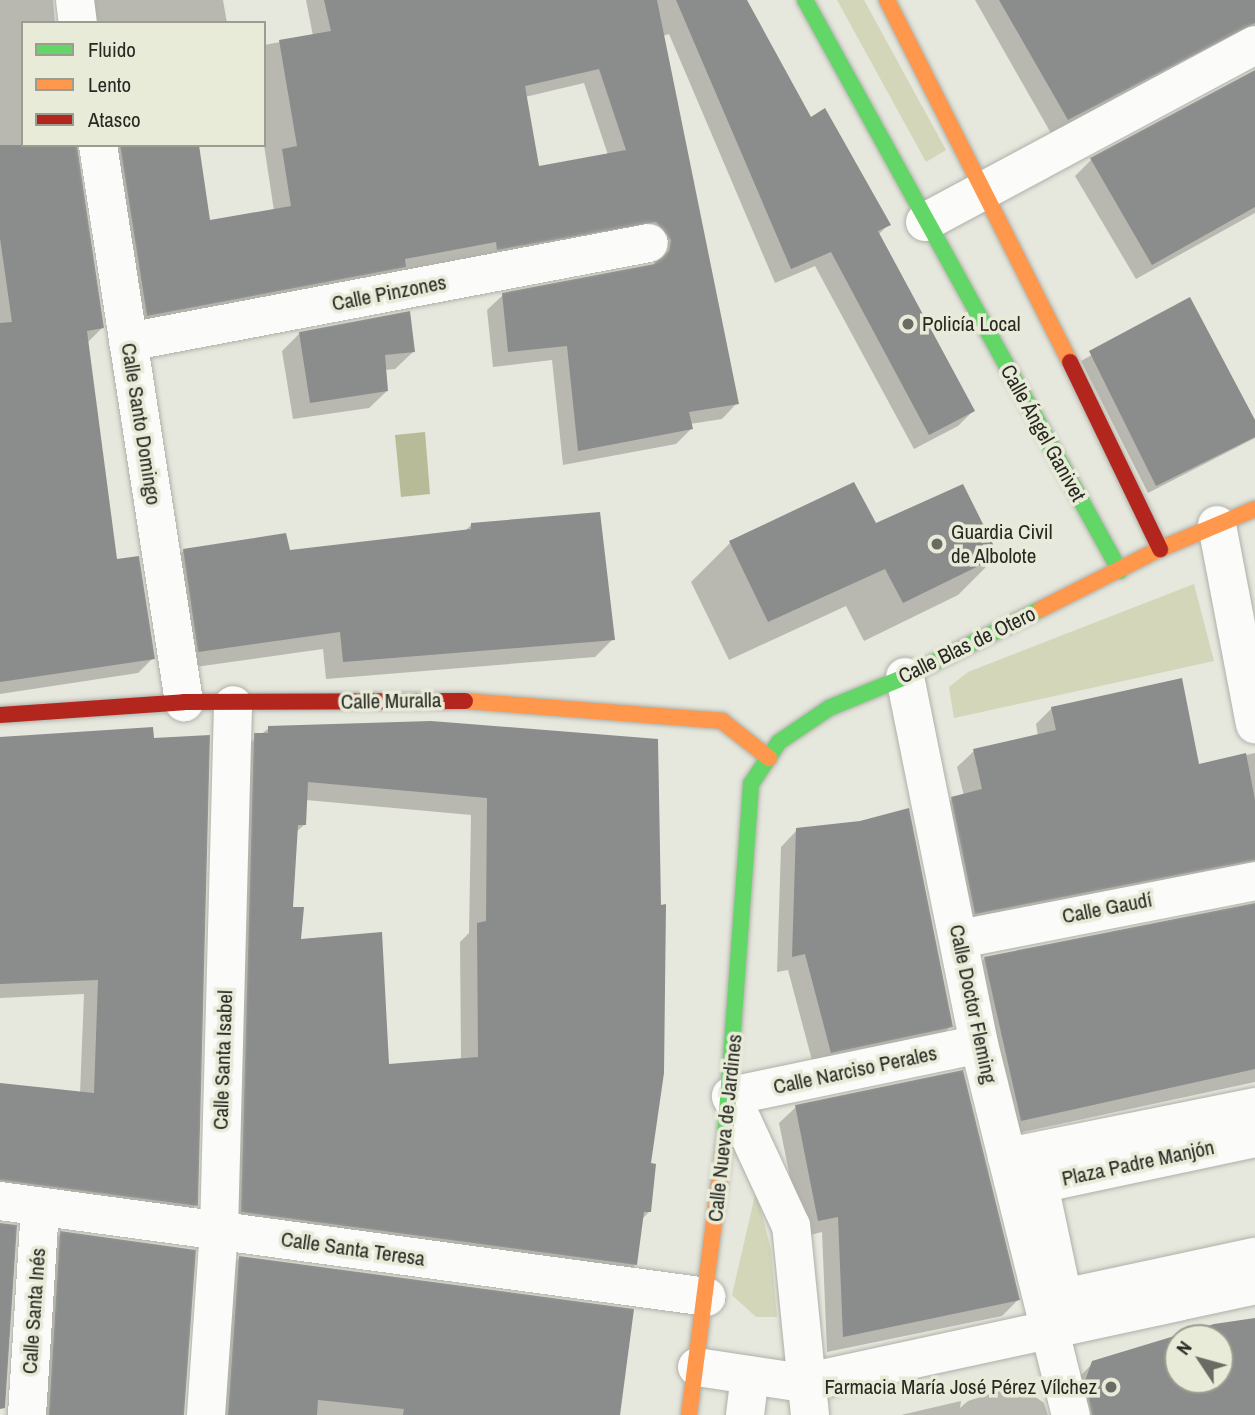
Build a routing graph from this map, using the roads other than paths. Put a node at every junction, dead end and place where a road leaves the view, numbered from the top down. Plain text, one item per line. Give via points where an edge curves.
1 (75, 0) edge
2 (805, 0) edge
3 (887, 0) edge
4 (78, 21) edge
5 (1255, 45) edge
6 (97, 147) edge
7 (986, 189) junction
8 (925, 222) junction
9 (649, 243) dead end
10 (128, 342) junction
11 (1255, 509) edge
12 (1217, 525) junction
13 (1160, 549) junction
14 (1120, 571) junction
15 (905, 677) junction
16 (184, 702) junction
17 (233, 705) junction
18 (0, 715) edge
19 (1255, 724) edge
20 (768, 758) junction
21 (746, 839) joint
22 (1255, 881) edge
23 (960, 939) junction
24 (979, 1044) junction
25 (731, 1096) junction
26 (1255, 1107) edge
27 (1255, 1138) edge
28 (1007, 1157) junction
29 (0, 1201) edge
30 (40, 1207) junction
31 (219, 1230) junction
32 (1255, 1257) edge
33 (1255, 1285) edge
34 (707, 1297) junction
35 (1049, 1330) junction
36 (697, 1367) junction
37 (750, 1375) junction
38 (806, 1399) edge
39 (27, 1415) edge
40 (206, 1415) edge
41 (689, 1415) edge
42 (745, 1415) edge
43 (1071, 1415) edge

1 - 4 street
2 - 8 street, Calle Ángel Ganivet
3 - 7 street
5 - 7 street
6 - 10 street, Calle Santo Domingo
7 - 8 street
7 - 13 street
8 - 14 street, Calle Ángel Ganivet
9 - 10 street, Calle Pinzones
10 - 16 street, Calle Santo Domingo
11 - 12 street, Calle Blas de Otero
12 - 13 street, Calle Blas de Otero
12 - 19 street
13 - 14 street, Calle Blas de Otero
14 - 15 street, Calle Blas de Otero
15 - 20 street, Calle Blas de Otero via 829,708 779,742
15 - 23 street, Calle Doctor Fleming
16 - 17 street, Calle Muralla
16 - 18 street, Calle Muralla
17 - 20 street, Calle Muralla via 432,699 722,721
17 - 31 street, Calle Santa Isabel
20 - 21 street, Calle Blas de Otero via 751,784
21 - 25 street, Calle Nueva de Jardines
22 - 23 street, Calle Gaudí
23 - 24 street, Calle Doctor Fleming
24 - 25 street, Calle Narciso Perales
24 - 28 street, Calle Doctor Fleming
25 - 34 street, Calle Nueva de Jardines
25 - 38 street via 791,1226
26 - 28 street, Plaza Padre Manjón
27 - 32 street, Plaza Padre Manjón via 1039,1184 1063,1298
28 - 35 street, Calle Doctor Fleming
29 - 30 street, Calle Santa Teresa
30 - 31 street, Calle Santa Teresa
30 - 39 street, Calle Santa Inés
31 - 34 street, Calle Santa Teresa
31 - 40 street, Calle Santa Isabel
33 - 35 street
34 - 36 street, Calle Nueva de Jardines
35 - 38 street
35 - 43 street, Calle Doctor Fleming
36 - 37 street
36 - 41 street, Calle Nueva de Jardines
37 - 38 street
37 - 42 street

